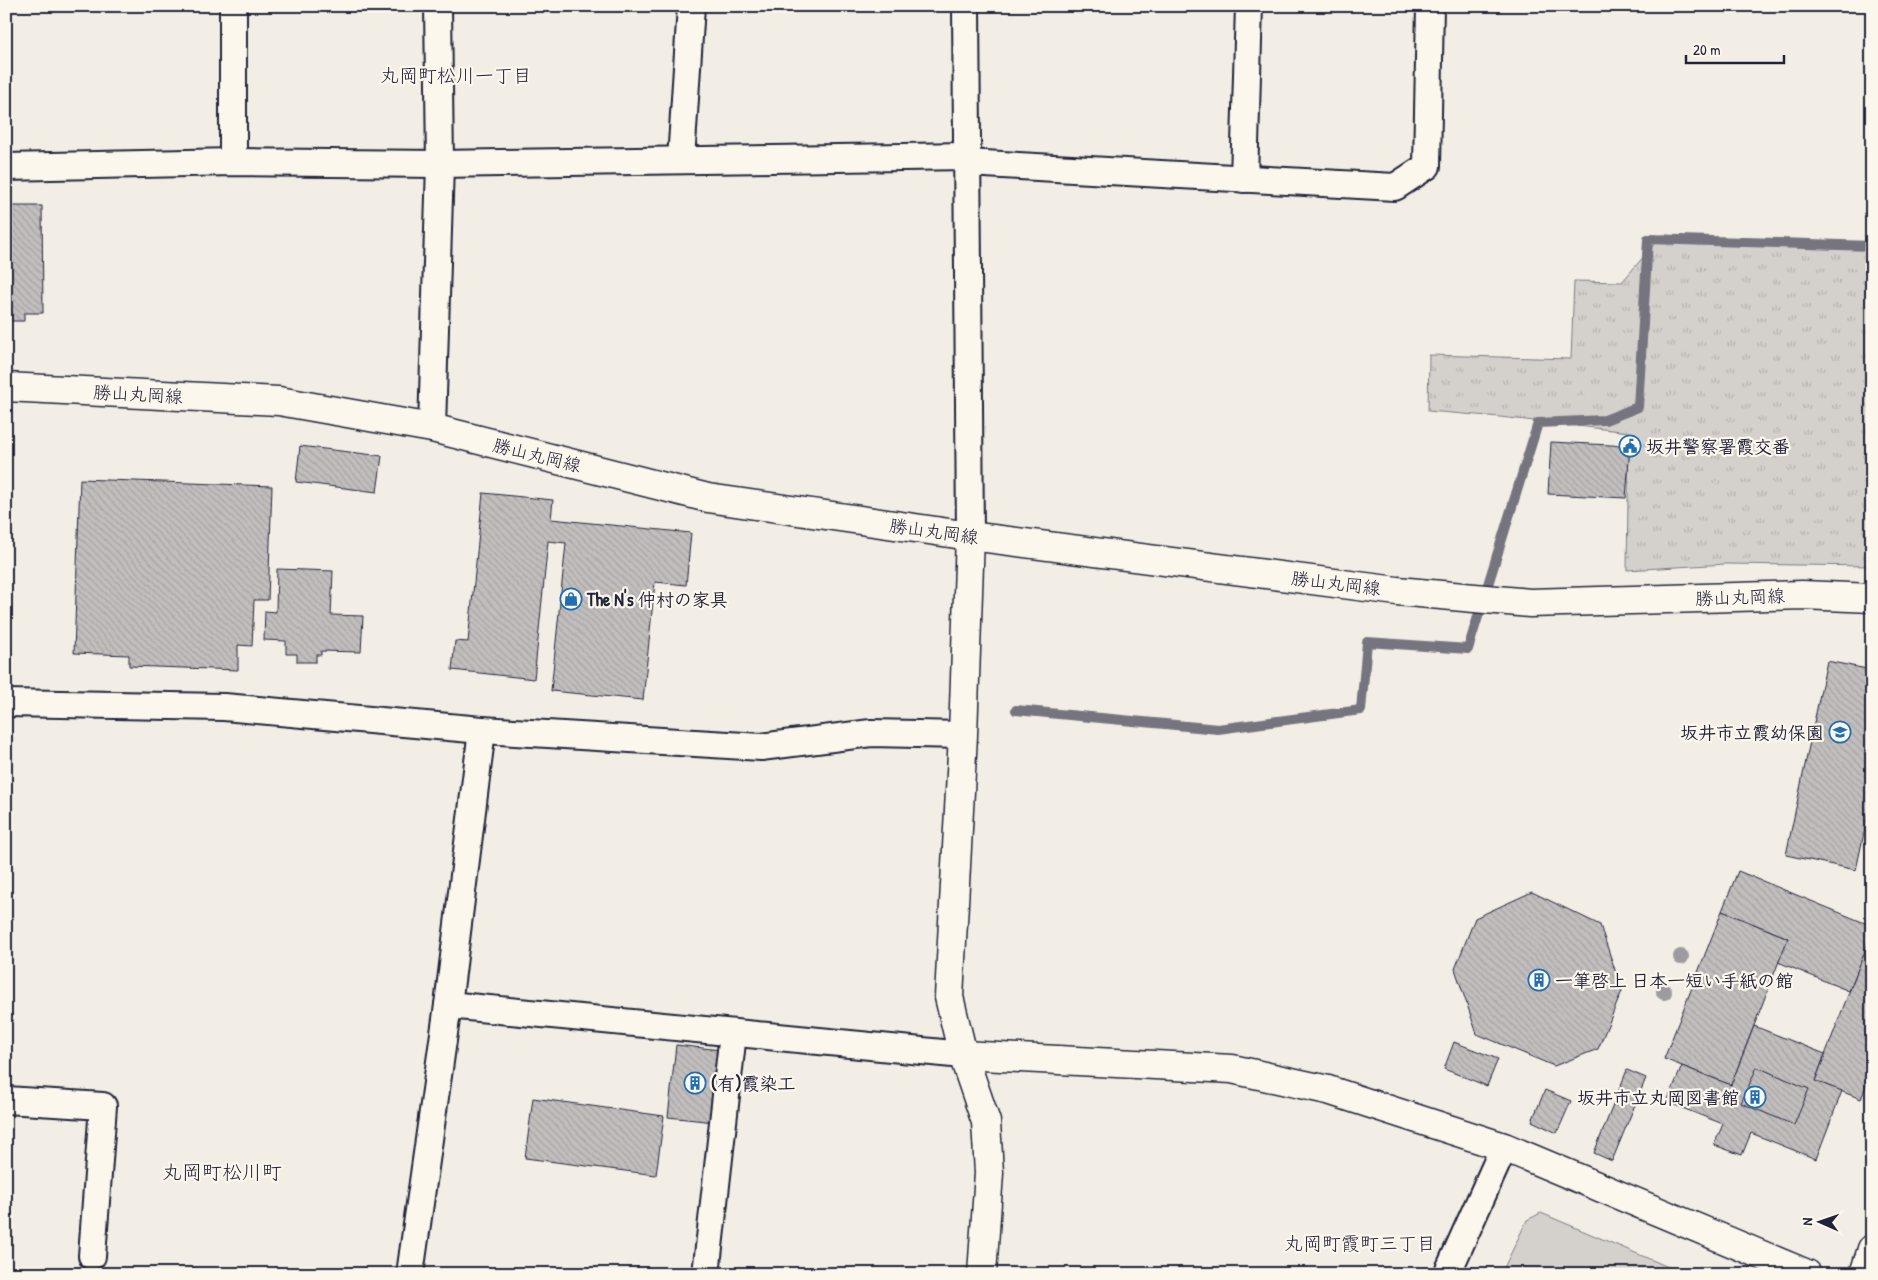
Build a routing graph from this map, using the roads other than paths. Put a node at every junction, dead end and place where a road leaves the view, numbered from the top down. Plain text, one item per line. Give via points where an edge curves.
1 (233, 6) edge
2 (438, 6) edge
3 (691, 6) edge
4 (966, 6) edge
5 (1250, 6) edge
6 (1430, 6) edge
7 (968, 159) junction
8 (681, 160) junction
9 (233, 162) junction
10 (440, 164) junction
11 (6, 167) edge
12 (1244, 179) junction
13 (6, 387) edge
14 (432, 428) junction
15 (970, 536) junction
16 (1872, 598) edge
17 (6, 702) edge
18 (482, 730) junction
19 (963, 735) junction
20 (448, 1005) junction
21 (733, 1033) junction
22 (963, 1055) junction
23 (6, 1100) edge
24 (1504, 1147) junction
25 (1872, 1250) edge
26 (92, 1256) dead end
27 (410, 1274) edge
28 (706, 1274) edge
29 (982, 1274) edge
30 (1447, 1274) edge
31 (1807, 1274) edge
32 (1864, 1274) edge

1 - 9 street
2 - 10 street
3 - 8 street
4 - 7 street
5 - 12 street
6 - 12 street via 1427,166 1395,187
7 - 8 street
7 - 12 street
7 - 15 street
8 - 10 street
9 - 10 street
9 - 11 street
10 - 14 street
13 - 14 main road, 勝山丸岡線 via 279,401
14 - 15 main road, 勝山丸岡線 via 708,498
15 - 16 main road, 勝山丸岡線 via 1397,591 1530,603 1802,595
15 - 19 main road
17 - 18 street via 224,707
18 - 19 street via 761,747 871,733
18 - 20 street
19 - 22 main road via 949,997
20 - 21 street
20 - 27 street
21 - 22 street
21 - 28 street
22 - 24 main road via 1232,1069 1328,1090
22 - 29 main road via 986,1122 989,1173
23 - 26 street via 104,1106
24 - 30 street
24 - 31 main road
25 - 32 main road

